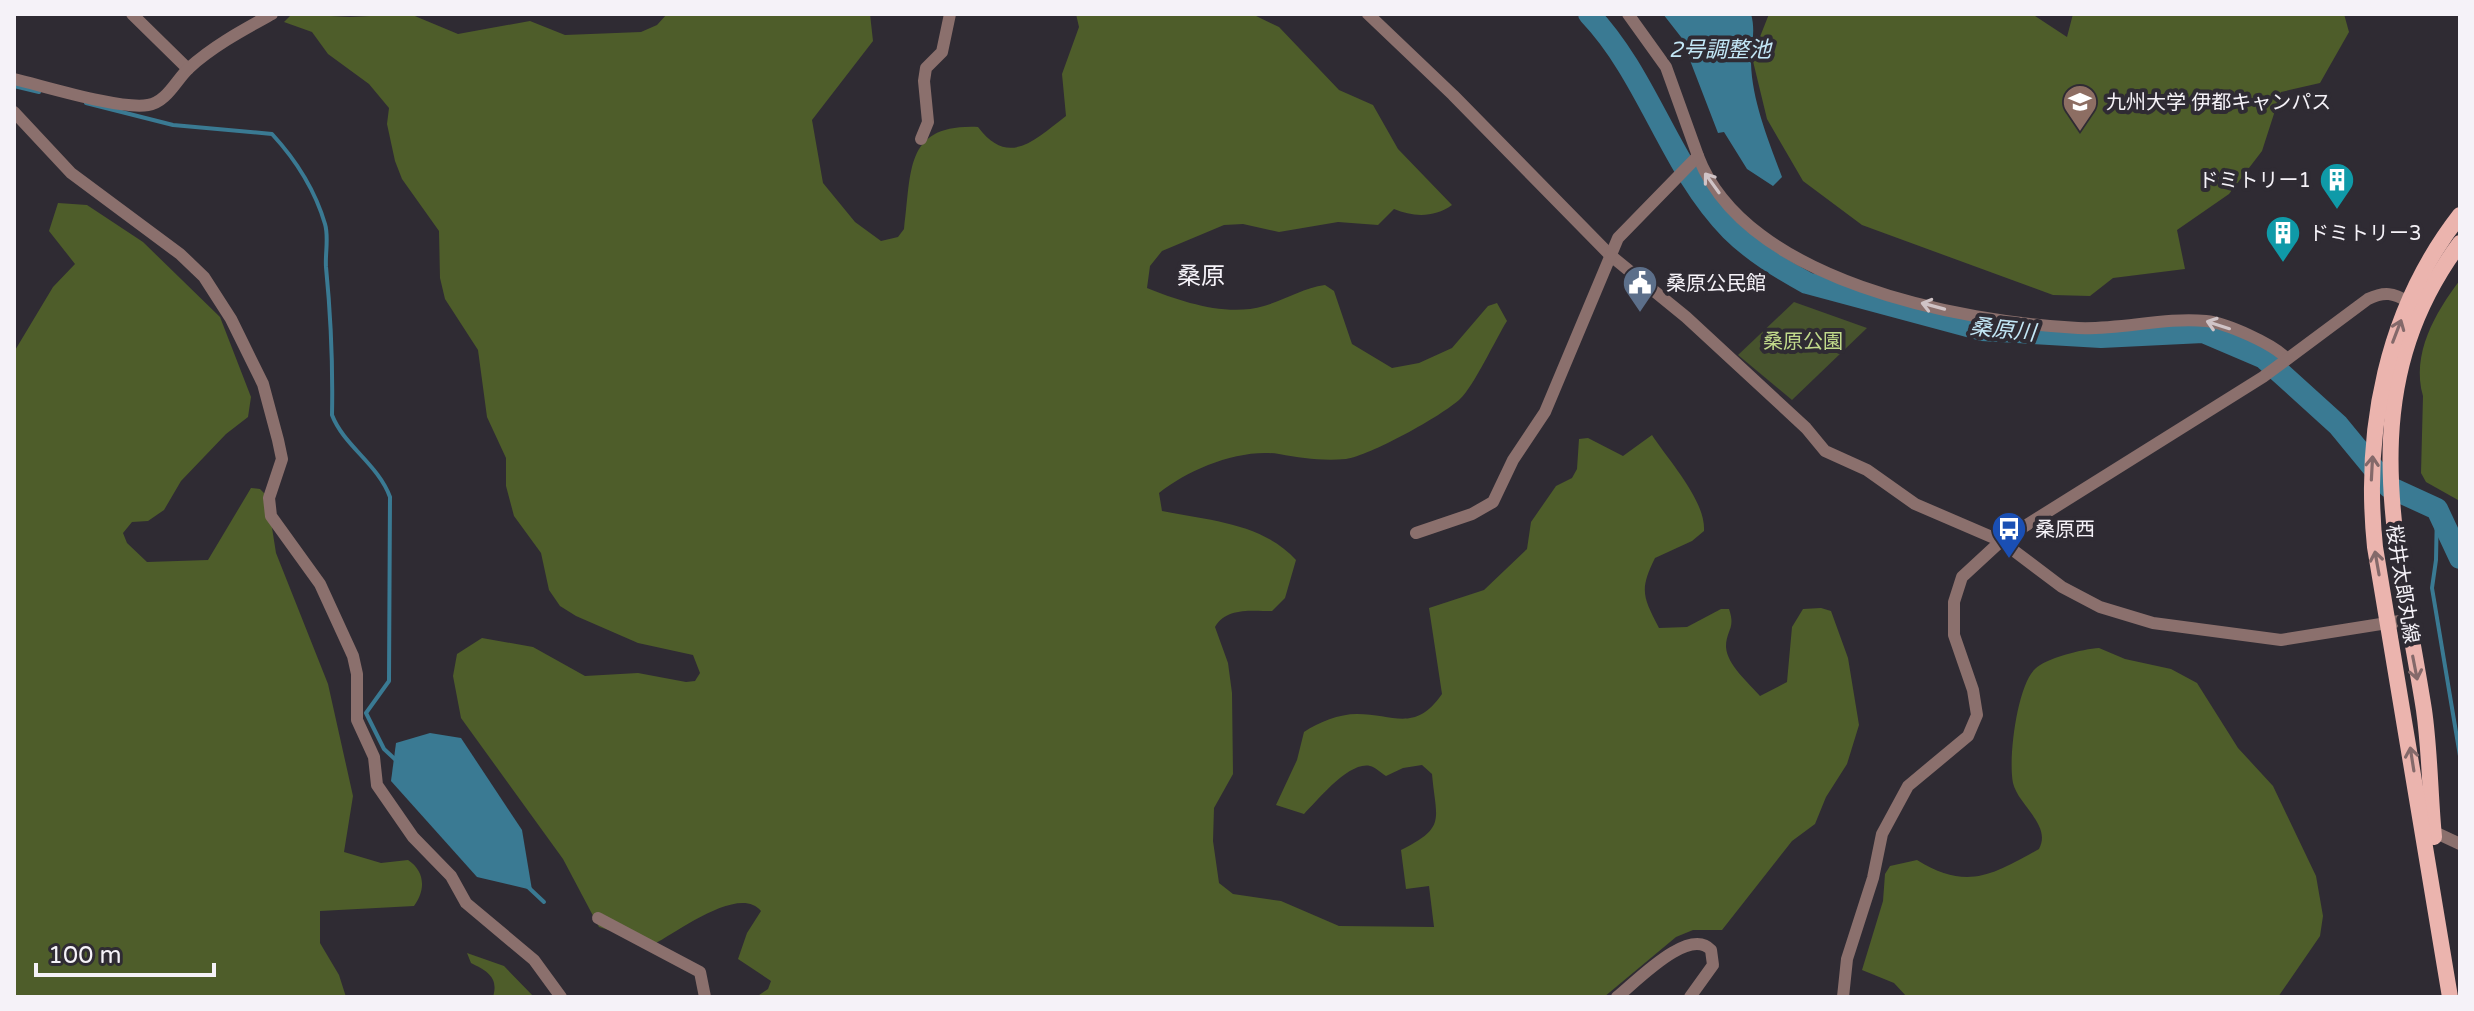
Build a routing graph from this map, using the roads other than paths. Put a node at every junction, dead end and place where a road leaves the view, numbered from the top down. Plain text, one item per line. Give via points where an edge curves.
1 (132, 14) edge
2 (272, 14) edge
3 (950, 14) edge
4 (1368, 14) edge
5 (1628, 14) edge
6 (188, 69) junction
7 (14, 79) edge
8 (14, 112) edge
9 (921, 139) dead end
10 (1695, 159) junction
11 (2460, 215) edge
12 (2460, 243) edge
13 (1610, 255) junction
14 (2409, 302) junction
15 (2285, 361) junction
16 (1416, 533) dead end
17 (2001, 541) junction
18 (2406, 620) junction
19 (2388, 624) junction
20 (2428, 830) junction
21 (2459, 844) edge
22 (598, 918) dead end
23 (561, 997) edge
24 (705, 997) edge
25 (1617, 997) edge
26 (1690, 997) edge
27 (1843, 997) edge
28 (2450, 997) edge

1 - 6 street
2 - 6 street
3 - 9 street via 942,52 926,68 928,122
4 - 13 street
5 - 10 street via 1666,67
6 - 7 street via 165,96 149,105
8 - 23 street via 71,173 180,254 204,277 231,319 263,384 282,459 269,498 271,516 320,584 353,656 357,720 386,804 451,876 466,903 534,960
10 - 13 street via 1618,238
15 -> 10 street via 2254,338 2207,321 2077,328 1991,320 1832,278 1782,252 1707,182
11 - 14 main road, 桜井太郎丸線 via 2428,261
12 - 18 main road, 桜井太郎丸線 via 2421,312 2391,410 2390,508
13 - 16 street via 1545,412 1493,502
13 - 17 street via 1686,317 1825,451 1867,470 1915,504
14 - 15 street via 2381,293
19 -> 14 main road, 桜井太郎丸線 via 2370,501 2374,434 2383,380
15 - 17 street
17 - 19 street via 2062,587 2100,607 2153,623 2281,640
17 - 27 street via 1970,567 1956,589 1954,635 1977,706 1974,726 1908,786 1886,825 1849,950
18 - 19 street
18 -> 20 main road, 桜井太郎丸線 via 2424,712
20 -> 19 main road, 桜井太郎丸線
20 - 21 street
20 - 28 main road, 桜井太郎丸線
22 - 24 street via 700,972
25 - 26 street via 1675,950 1703,942 1711,950 1713,965

